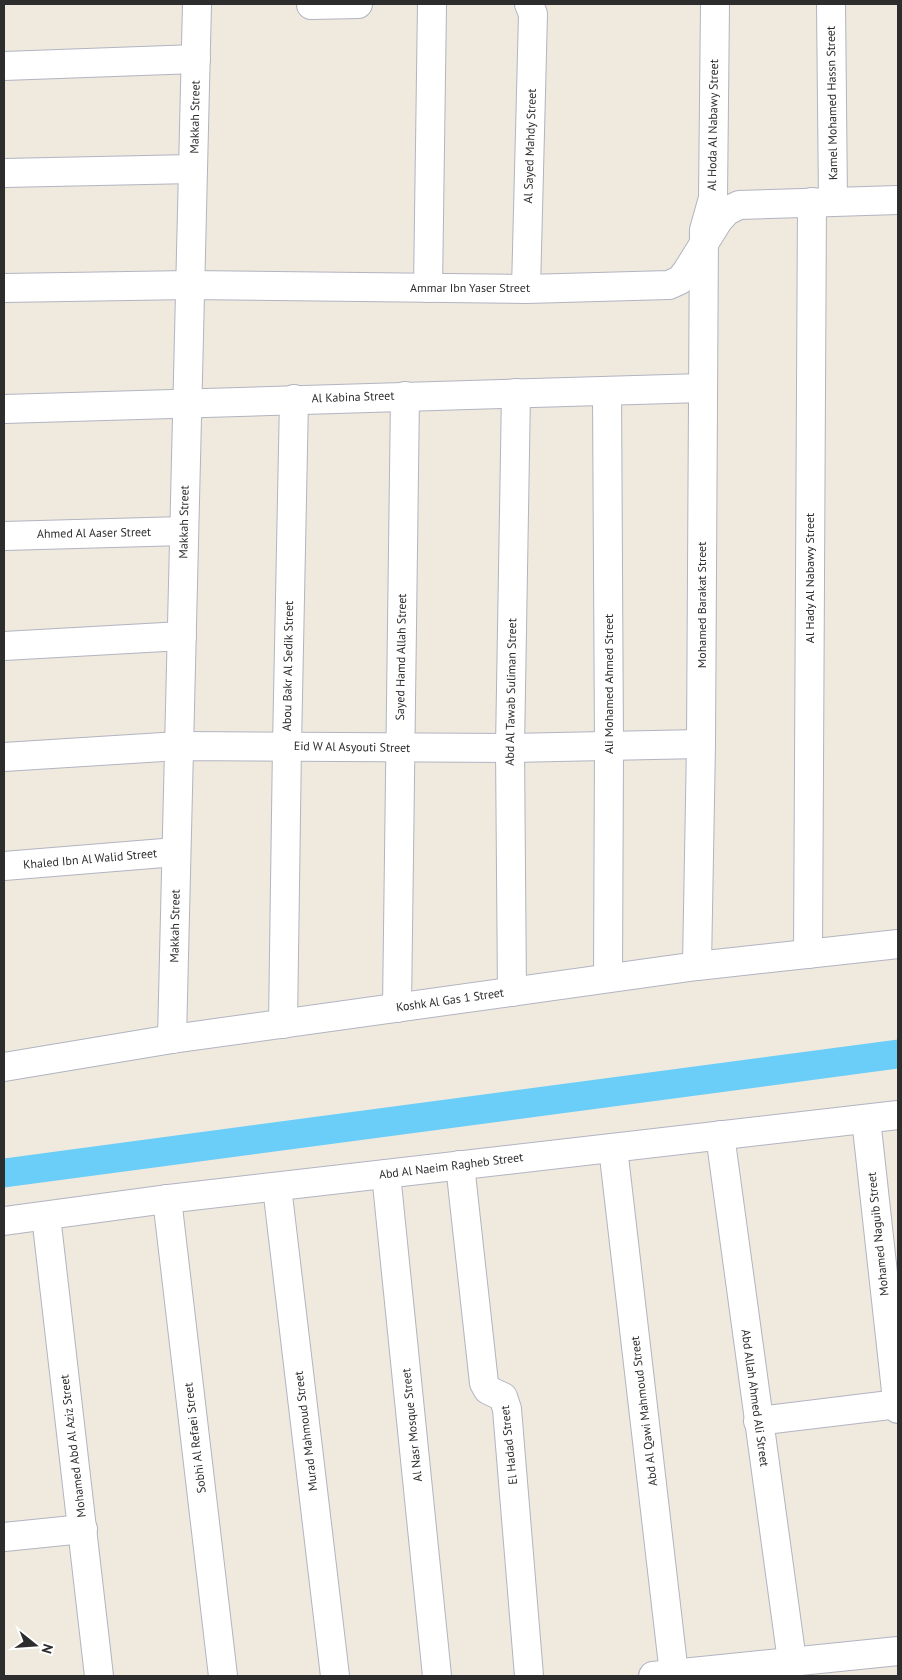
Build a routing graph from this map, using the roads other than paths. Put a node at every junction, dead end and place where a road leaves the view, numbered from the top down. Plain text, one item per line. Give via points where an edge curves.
1 (197, 4) edge
2 (358, 4) edge
3 (432, 4) edge
4 (529, 4) edge
5 (715, 4) edge
6 (831, 4) edge
7 (312, 5) dead end
8 (196, 59) junction
9 (4, 66) edge
10 (193, 169) junction
11 (4, 173) edge
12 (898, 200) edge
13 (822, 202) junction
14 (704, 244) junction
15 (190, 285) junction
16 (4, 288) edge
17 (428, 288) junction
18 (526, 289) junction
19 (703, 388) junction
20 (607, 391) junction
21 (516, 393) junction
22 (405, 396) junction
23 (294, 399) junction
24 (187, 404) junction
25 (4, 409) edge
26 (184, 531) junction
27 (4, 536) edge
28 (182, 636) junction
29 (4, 646) edge
30 (701, 744) junction
31 (179, 746) junction
32 (286, 746) junction
33 (400, 748) junction
34 (510, 748) junction
35 (609, 748) junction
36 (4, 757) edge
37 (176, 852) junction
38 (4, 866) edge
39 (898, 944) edge
40 (808, 954) junction
41 (697, 966) junction
42 (608, 978) junction
43 (512, 992) junction
44 (397, 1008) junction
45 (283, 1024) junction
46 (172, 1040) junction
47 (4, 1067) edge
48 (898, 1115) edge
49 (866, 1119) junction
50 (720, 1135) junction
51 (613, 1148) junction
52 (460, 1165) junction
53 (386, 1174) junction
54 (277, 1186) junction
55 (167, 1199) junction
56 (46, 1216) junction
57 (4, 1221) edge
58 (897, 1395) edge
59 (758, 1420) junction
60 (83, 1529) junction
61 (4, 1537) edge
62 (898, 1651) edge
63 (792, 1661) junction
64 (834, 1667) edge
65 (664, 1675) edge
66 (99, 1676) edge
67 (223, 1676) edge
68 (336, 1676) edge
69 (437, 1676) edge
70 (529, 1676) edge

1 - 8 street, Makkah Street
2 - 7 street
3 - 17 street
4 - 18 street, Al Sayed Mahdy Street via 533,14
5 - 14 street, Al Hoda Al Nabawy Street via 713,198 704,230
6 - 13 street, Kamel Mohamed Hassn Street
8 - 9 street
8 - 10 street, Makkah Street
10 - 11 street
10 - 15 street, Makkah Street
12 - 13 street, Ammar Ibn Yaser Street
13 - 14 street, Ammar Ibn Yaser Street via 739,206 727,211
13 - 40 street, Al Hady Al Nabawy Street
14 - 18 street, Ammar Ibn Yaser Street via 680,280 669,285
14 - 19 street, Mohamed Barakat Street
15 - 16 street, Ammar Ibn Yaser Street
15 - 17 street, Ammar Ibn Yaser Street
15 - 24 street, Makkah Street
17 - 18 street, Ammar Ibn Yaser Street
19 - 20 street, Al Kabina Street
19 - 30 street, Mohamed Barakat Street
20 - 21 street, Al Kabina Street
20 - 35 street, Ali Mohamed Ahmed Street
21 - 22 street, Al Kabina Street
21 - 34 street, Abd Al Tawab Suliman Street
22 - 23 street, Al Kabina Street
22 - 33 street, Sayed Hamd Allah Street
23 - 24 street, Al Kabina Street
23 - 32 street, Abou Bakr Al Sedik Street
24 - 25 street, Al Kabina Street
24 - 26 street, Makkah Street
26 - 27 street, Ahmed Al Aaser Street
26 - 28 street, Makkah Street
28 - 29 street
28 - 31 street, Makkah Street
30 - 35 street, Eid W Al Asyouti Street
30 - 41 street, Mohamed Barakat Street
31 - 32 street, Eid W Al Asyouti Street
31 - 36 street, Eid W Al Asyouti Street
31 - 37 street, Makkah Street
32 - 33 street, Eid W Al Asyouti Street
32 - 45 street, Abou Bakr Al Sedik Street
33 - 34 street, Eid W Al Asyouti Street
33 - 44 street, Sayed Hamd Allah Street
34 - 35 street, Eid W Al Asyouti Street
34 - 43 street, Abd Al Tawab Suliman Street
35 - 42 street, Ali Mohamed Ahmed Street
37 - 38 street, Khaled Ibn Al Walid Street
37 - 46 street, Makkah Street
39 - 40 street, Koshk Al Gas 1 Street
40 - 41 street, Koshk Al Gas 1 Street
41 - 42 street, Koshk Al Gas 1 Street
42 - 43 street, Koshk Al Gas 1 Street
43 - 44 street, Koshk Al Gas 1 Street
44 - 45 street, Koshk Al Gas 1 Street
45 - 46 street, Koshk Al Gas 1 Street
46 - 47 street, Koshk Al Gas 1 Street
48 - 49 street, Abd Al Naeim Ragheb Street
49 - 50 street, Abd Al Naeim Ragheb Street
49 - 58 street, Mohamed Naguib Street
50 - 51 street, Abd Al Naeim Ragheb Street
50 - 59 street, Abd Allah Ahmed Ali Street
51 - 52 street, Abd Al Naeim Ragheb Street
51 - 65 street, Abd Al Qawi Mahmoud Street
52 - 53 street, Abd Al Naeim Ragheb Street
52 - 70 street, El Hadad Street via 484,1383 488,1390 503,1397 507,1409
53 - 54 street, Abd Al Naeim Ragheb Street
53 - 69 street, Al Nasr Mosque Street
54 - 55 street, Abd Al Naeim Ragheb Street
54 - 68 street, Murad Mahmoud Street
55 - 56 street, Abd Al Naeim Ragheb Street
55 - 67 street, Sobhi Al Refaei Street
56 - 57 street, Abd Al Naeim Ragheb Street
56 - 60 street, Mohamed Abd Al Aziz Street
58 - 59 street
59 - 63 street, Abd Allah Ahmed Ali Street
60 - 61 street
60 - 66 street, Mohamed Abd Al Aziz Street
62 - 64 street
63 - 64 street
63 - 65 street

